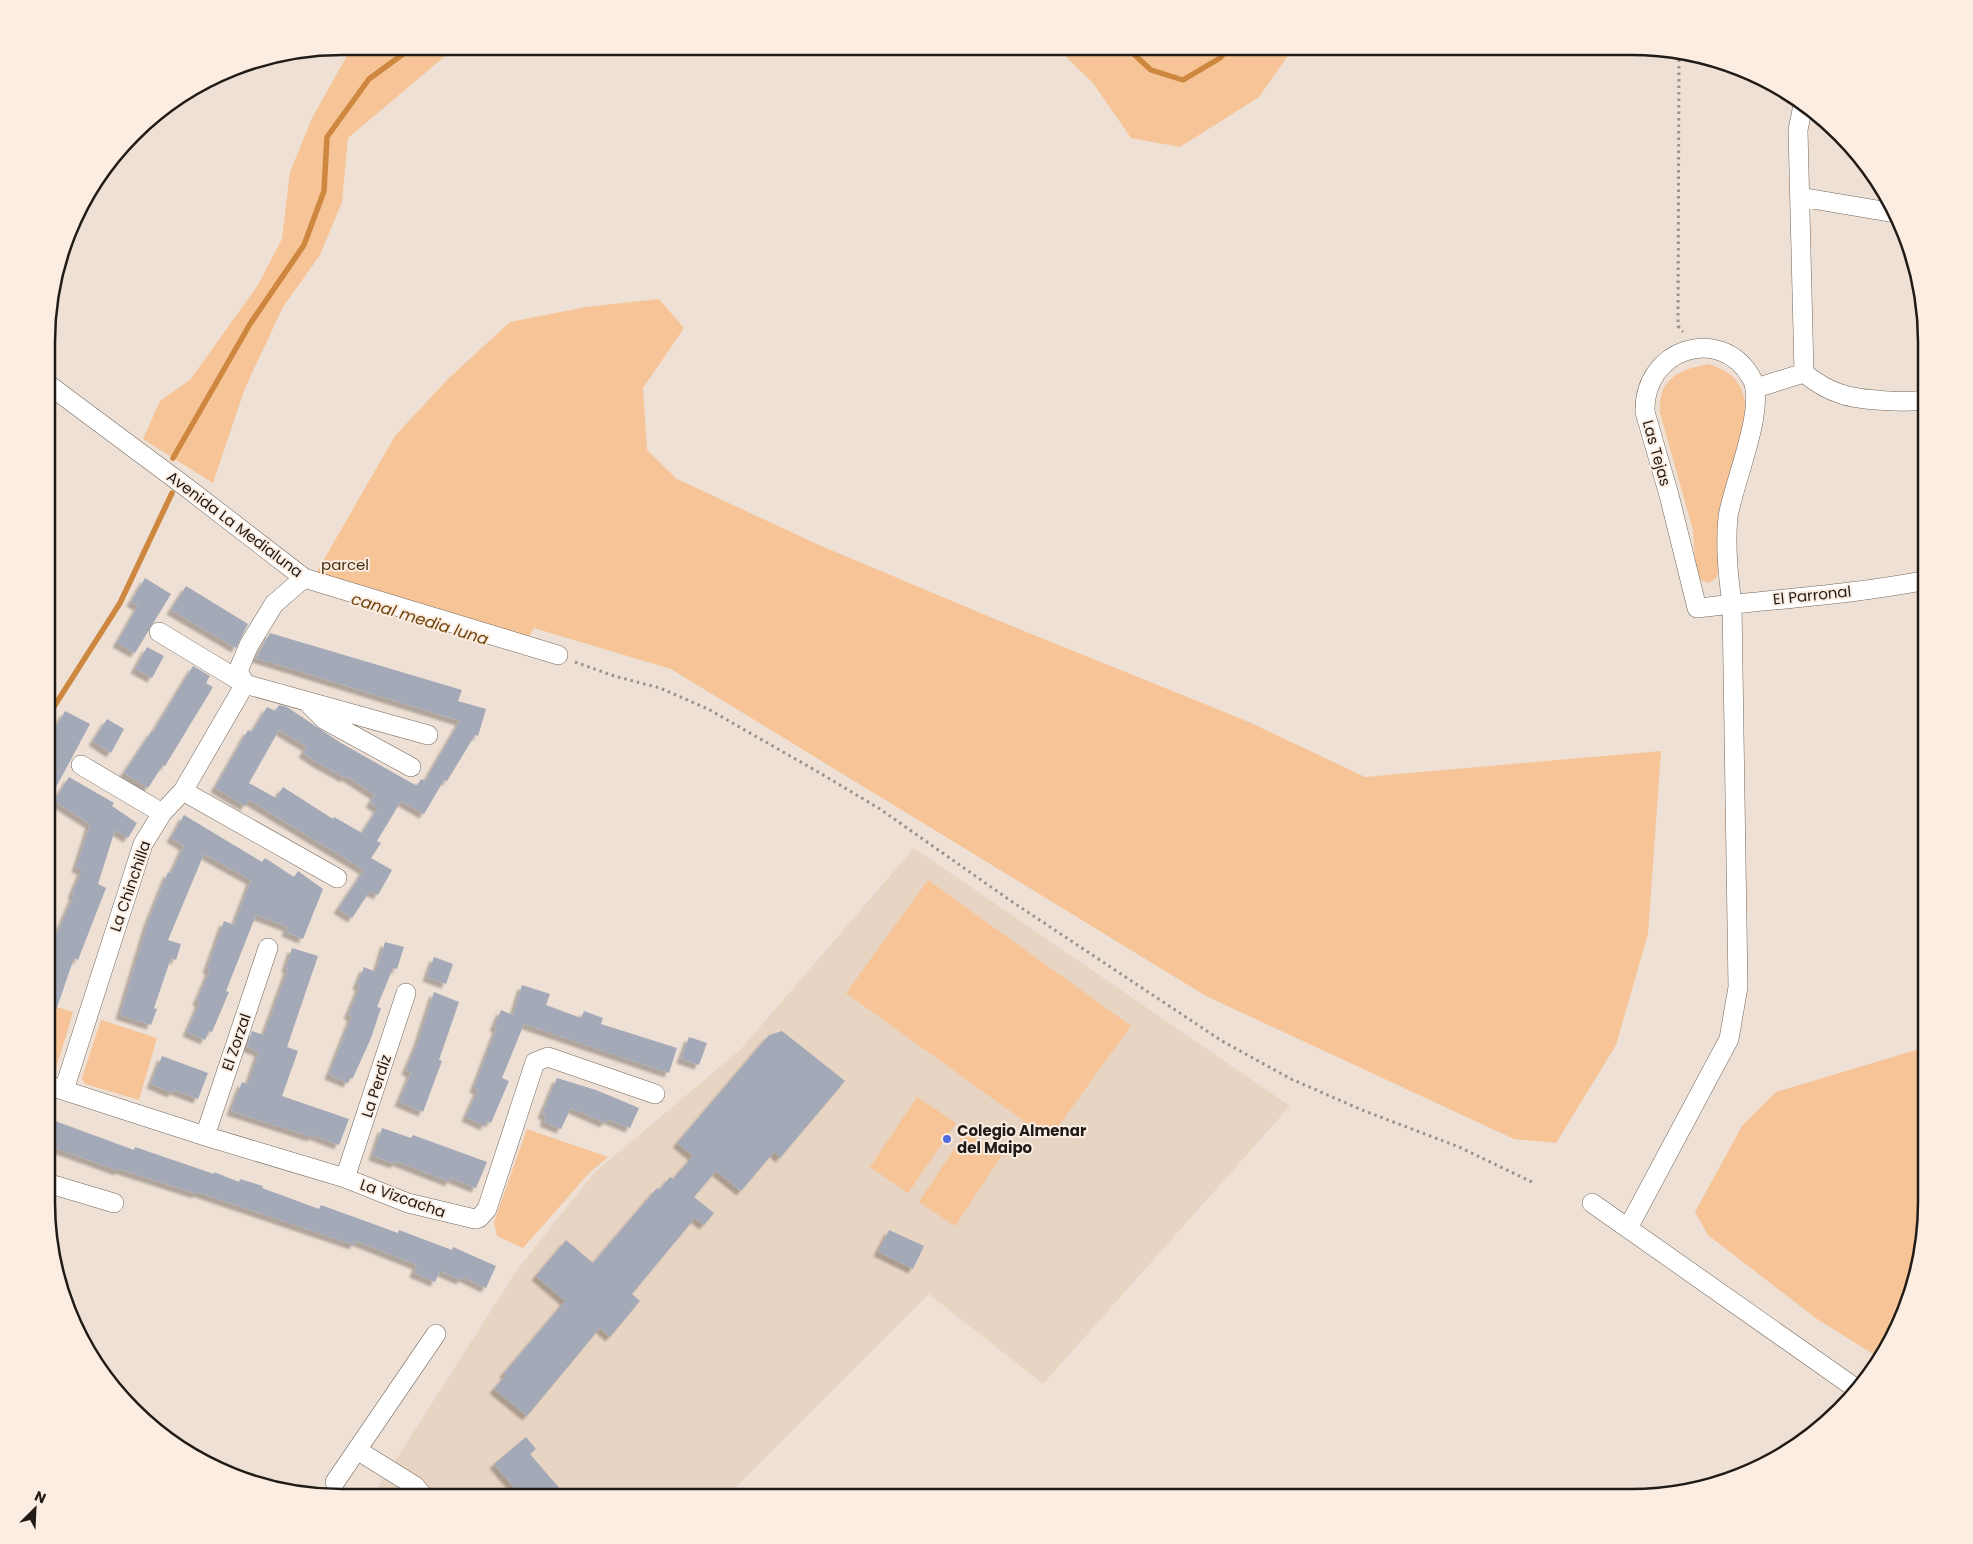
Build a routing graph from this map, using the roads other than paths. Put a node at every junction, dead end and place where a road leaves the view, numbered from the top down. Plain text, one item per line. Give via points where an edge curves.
1 (1801, 110) edge
2 (1800, 197) junction
3 (1886, 212) edge
4 (1804, 373) junction
5 (1756, 388) junction
6 (55, 389) edge
7 (1918, 401) edge
8 (304, 578) junction
9 (1918, 582) edge
10 (1732, 604) junction
11 (1697, 608) joint
12 (159, 632) dead end
13 (558, 655) road end
14 (245, 684) junction
15 (305, 700) junction
16 (428, 735) dead end
17 (82, 765) dead end
18 (411, 767) dead end
19 (183, 792) junction
20 (162, 813) junction
21 (337, 878) dead end
22 (268, 948) dead end
23 (406, 993) dead end
24 (56, 1087) edge
25 (655, 1094) dead end
26 (204, 1136) junction
27 (345, 1178) junction
28 (55, 1186) edge
29 (1592, 1203) dead end
30 (114, 1204) dead end
31 (1628, 1228) junction
32 (436, 1334) dead end
33 (1852, 1386) edge
34 (357, 1450) junction
35 (335, 1482) dead end
36 (417, 1489) edge

1 - 2 street via 1798,130
2 - 3 street
2 - 4 street
4 - 5 street
4 - 7 street via 1816,383 1842,395
5 - 10 street via 1754,415 1728,516 1726,556
5 - 11 street, Las Tejas via 1745,369 1728,355 1694,349 1670,358 1661,366 1653,375 1645,400 1648,425
6 - 8 street, Avenida La Medialuna
8 - 13 street, Avenida La Medialuna
8 - 14 street via 274,604 250,645 238,671
9 - 10 street, El Parronal
10 - 11 street, El Parronal
10 - 31 street via 1738,987 1729,1038
12 - 14 street
14 - 15 street
14 - 19 street, La Chinchilla
15 - 16 street
15 - 18 street via 325,720
17 - 20 street
19 - 20 street, La Chinchilla
19 - 21 street
20 - 24 street, La Chinchilla via 143,844
22 - 26 street, El Zorzal
23 - 27 street, La Perdiz
24 - 26 street, La Vizcacha
25 - 27 street, La Vizcacha via 548,1057 535,1062 487,1209 479,1218 408,1203
26 - 27 street, La Vizcacha
28 - 30 street
29 - 31 street
31 - 33 street
32 - 34 street
34 - 35 street
34 - 36 street

